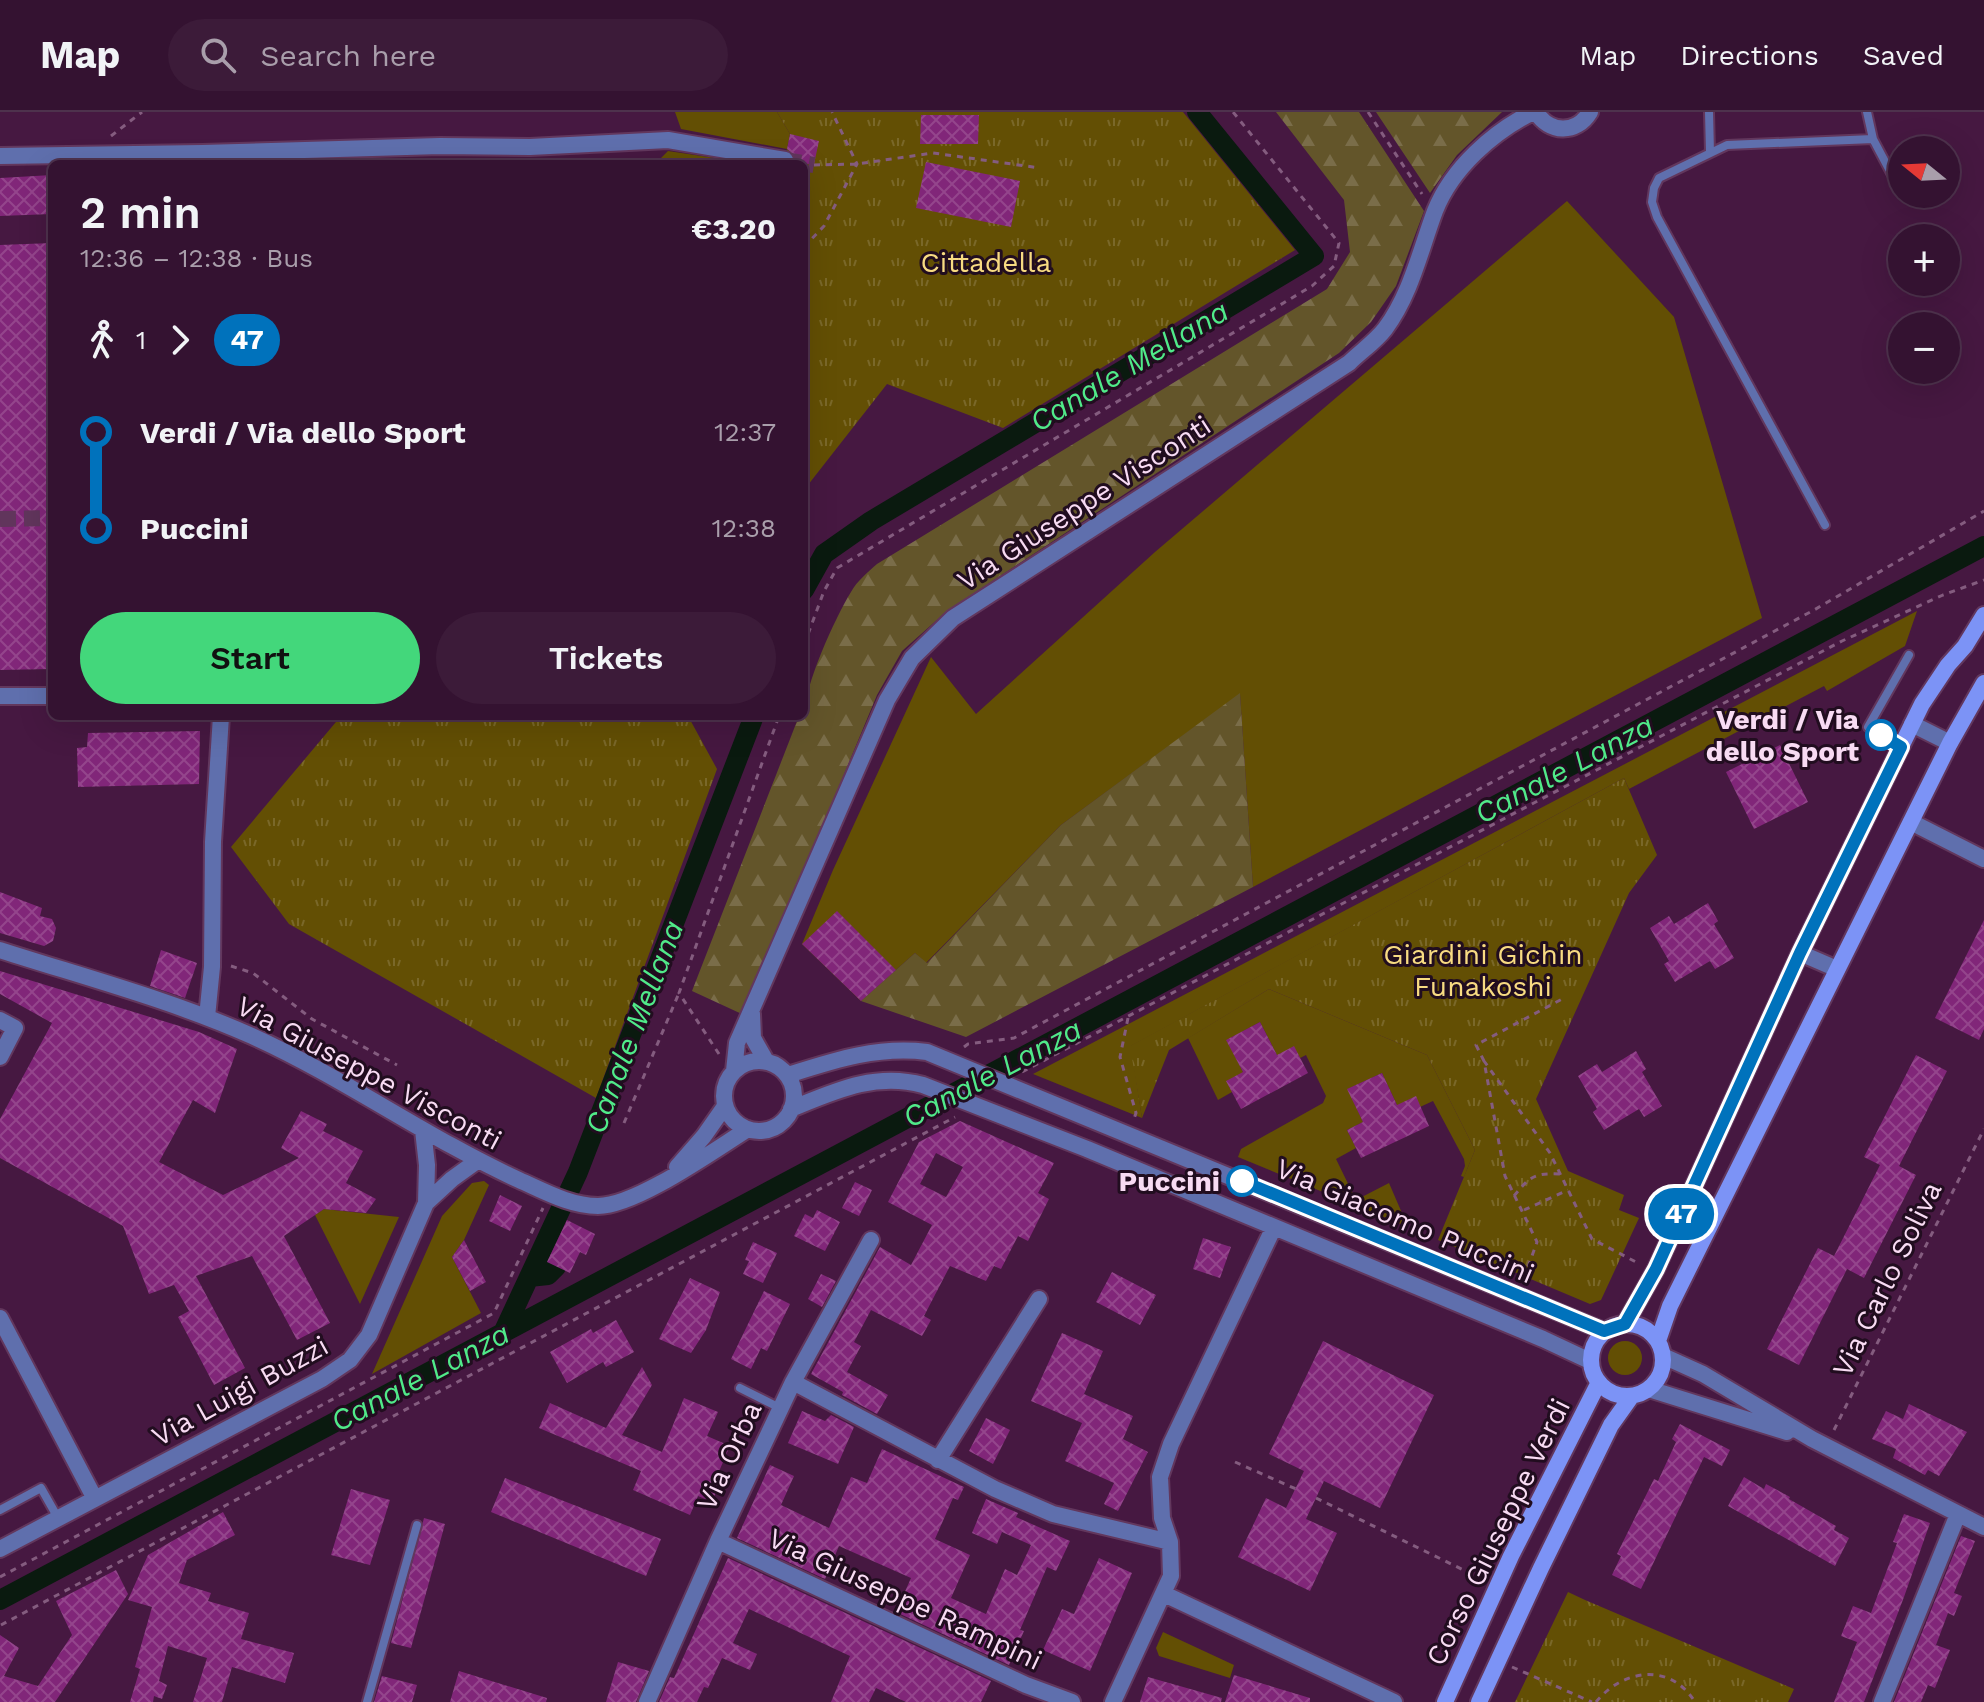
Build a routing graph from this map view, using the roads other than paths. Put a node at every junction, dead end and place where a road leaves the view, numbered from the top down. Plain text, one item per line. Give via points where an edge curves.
1 (1534, 112) edge
2 (1590, 112) edge
3 (1709, 112) edge
4 (1867, 112) edge
5 (1873, 139) junction
6 (440, 146) junction
7 (1710, 152) junction
8 (0, 156) edge
9 (202, 159) edge
10 (440, 160) edge
11 (785, 160) dead end
12 (1888, 167) edge
13 (1825, 525) dead end
14 (1984, 615) edge
15 (1909, 655) dead end
16 (1984, 683) edge
17 (0, 696) edge
18 (48, 696) edge
19 (221, 720) edge
20 (1912, 724) junction
21 (1950, 743) junction
22 (1901, 747) junction
23 (1911, 822) junction
24 (1984, 859) edge
25 (0, 950) edge
26 (1800, 953) junction
27 (1837, 969) junction
28 (752, 1012) junction
29 (207, 1017) junction
30 (0, 1020) edge
31 (0, 1057) edge
32 (766, 1061) junction
33 (733, 1072) junction
34 (788, 1075) junction
35 (725, 1106) junction
36 (791, 1109) junction
37 (1098, 1121) junction
38 (748, 1129) junction
39 (423, 1130) junction
40 (1087, 1149) junction
41 (477, 1161) junction
42 (665, 1180) junction
43 (426, 1203) junction
44 (1274, 1227) junction
45 (871, 1240) dead end
46 (1039, 1299) dead end
47 (0, 1318) edge
48 (1625, 1324) junction
49 (1604, 1331) junction
50 (1660, 1348) junction
51 (1590, 1361) junction
52 (793, 1382) junction
53 (1598, 1384) junction
54 (740, 1388) dead end
55 (1649, 1389) junction
56 (1631, 1397) junction
57 (781, 1408) junction
58 (1819, 1442) junction
59 (938, 1460) junction
60 (95, 1499) junction
61 (0, 1510) edge
62 (1958, 1514) junction
63 (58, 1518) junction
64 (417, 1525) dead end
65 (1984, 1527) edge
66 (718, 1541) junction
67 (1170, 1542) junction
68 (0, 1549) edge
69 (1164, 1594) junction
70 (367, 1702) edge
71 (647, 1702) edge
72 (1072, 1702) edge
73 (1113, 1702) edge
74 (1394, 1702) edge
75 (1445, 1702) edge
76 (1479, 1702) edge
77 (1882, 1702) edge

1 - 2 street via 1559,129 1579,124
1 - 28 street, Via Giuseppe Visconti via 1469,159 1450,184 1408,291 1383,331 1349,363 953,618 912,658 887,700
3 - 7 lane
4 - 5 lane
5 - 7 lane via 1742,143
5 - 12 lane
6 - 9 street
6 - 10 street
6 - 11 street via 668,140
7 - 13 lane via 1659,178 1652,202
8 - 9 street
14 - 20 street via 1930,689
15 - 22 lane via 1868,727
16 - 21 street
17 - 18 street
19 - 29 street
20 - 21 street
20 - 22 street
21 - 23 street
22 - 26 street
23 - 24 street
23 - 27 street
25 - 29 street, Via Giuseppe Visconti
26 - 27 street
26 - 48 street via 1656,1269
27 - 50 street via 1670,1306
28 - 32 street via 753,1038
28 - 33 street, Via Giuseppe Visconti via 737,1043
29 - 39 street, Via Giuseppe Visconti via 266,1043
30 - 31 street via 15,1028
32 - 33 street
32 - 34 street
33 - 35 street via 726,1084
34 - 36 street via 793,1086
34 - 37 street, Via Giacomo Puccini via 880,1050 927,1052
35 - 38 street
35 - 42 street, Via Giuseppe Visconti
36 - 38 street via 769,1130
36 - 40 street, Via Giacomo Puccini via 864,1082 894,1079 974,1103
37 - 40 street
37 - 49 street, Via Giacomo Puccini
38 - 42 street, Via Giuseppe Visconti
39 - 41 street, Via Giuseppe Visconti
39 - 43 street, Via Luigi Buzzi
40 - 44 street, Via Giacomo Puccini
41 - 42 street, Via Giuseppe Visconti via 579,1205 619,1203
41 - 43 street, Via Luigi Buzzi
43 - 60 street, Via Luigi Buzzi via 369,1335 350,1360
44 - 51 street, Via Giacomo Puccini
44 - 67 street via 1160,1477 1162,1518
45 - 52 street, Via Orba
46 - 59 street
47 - 60 street
48 - 49 street
48 - 50 street via 1644,1328
49 - 51 street
50 - 55 street via 1662,1368
50 - 58 street
51 - 53 street
52 - 57 street, Via Orba
52 - 59 street
53 - 56 street
53 - 75 street, Corso Giuseppe Verdi
54 - 57 lane
55 - 56 street
55 - 58 street
56 - 76 street, Corso Giuseppe Verdi via 1611,1425
57 - 66 street, Via Orba
58 - 62 street
59 - 67 street via 1053,1514
60 - 63 street, Via Luigi Buzzi
61 - 63 lane via 41,1488
62 - 65 street
62 - 77 street
63 - 68 street, Via Luigi Buzzi
64 - 70 lane
66 - 71 street, Via Orba
66 - 72 street, Via Giuseppe Rampini
67 - 69 street via 1171,1576
69 - 73 street
69 - 74 street

